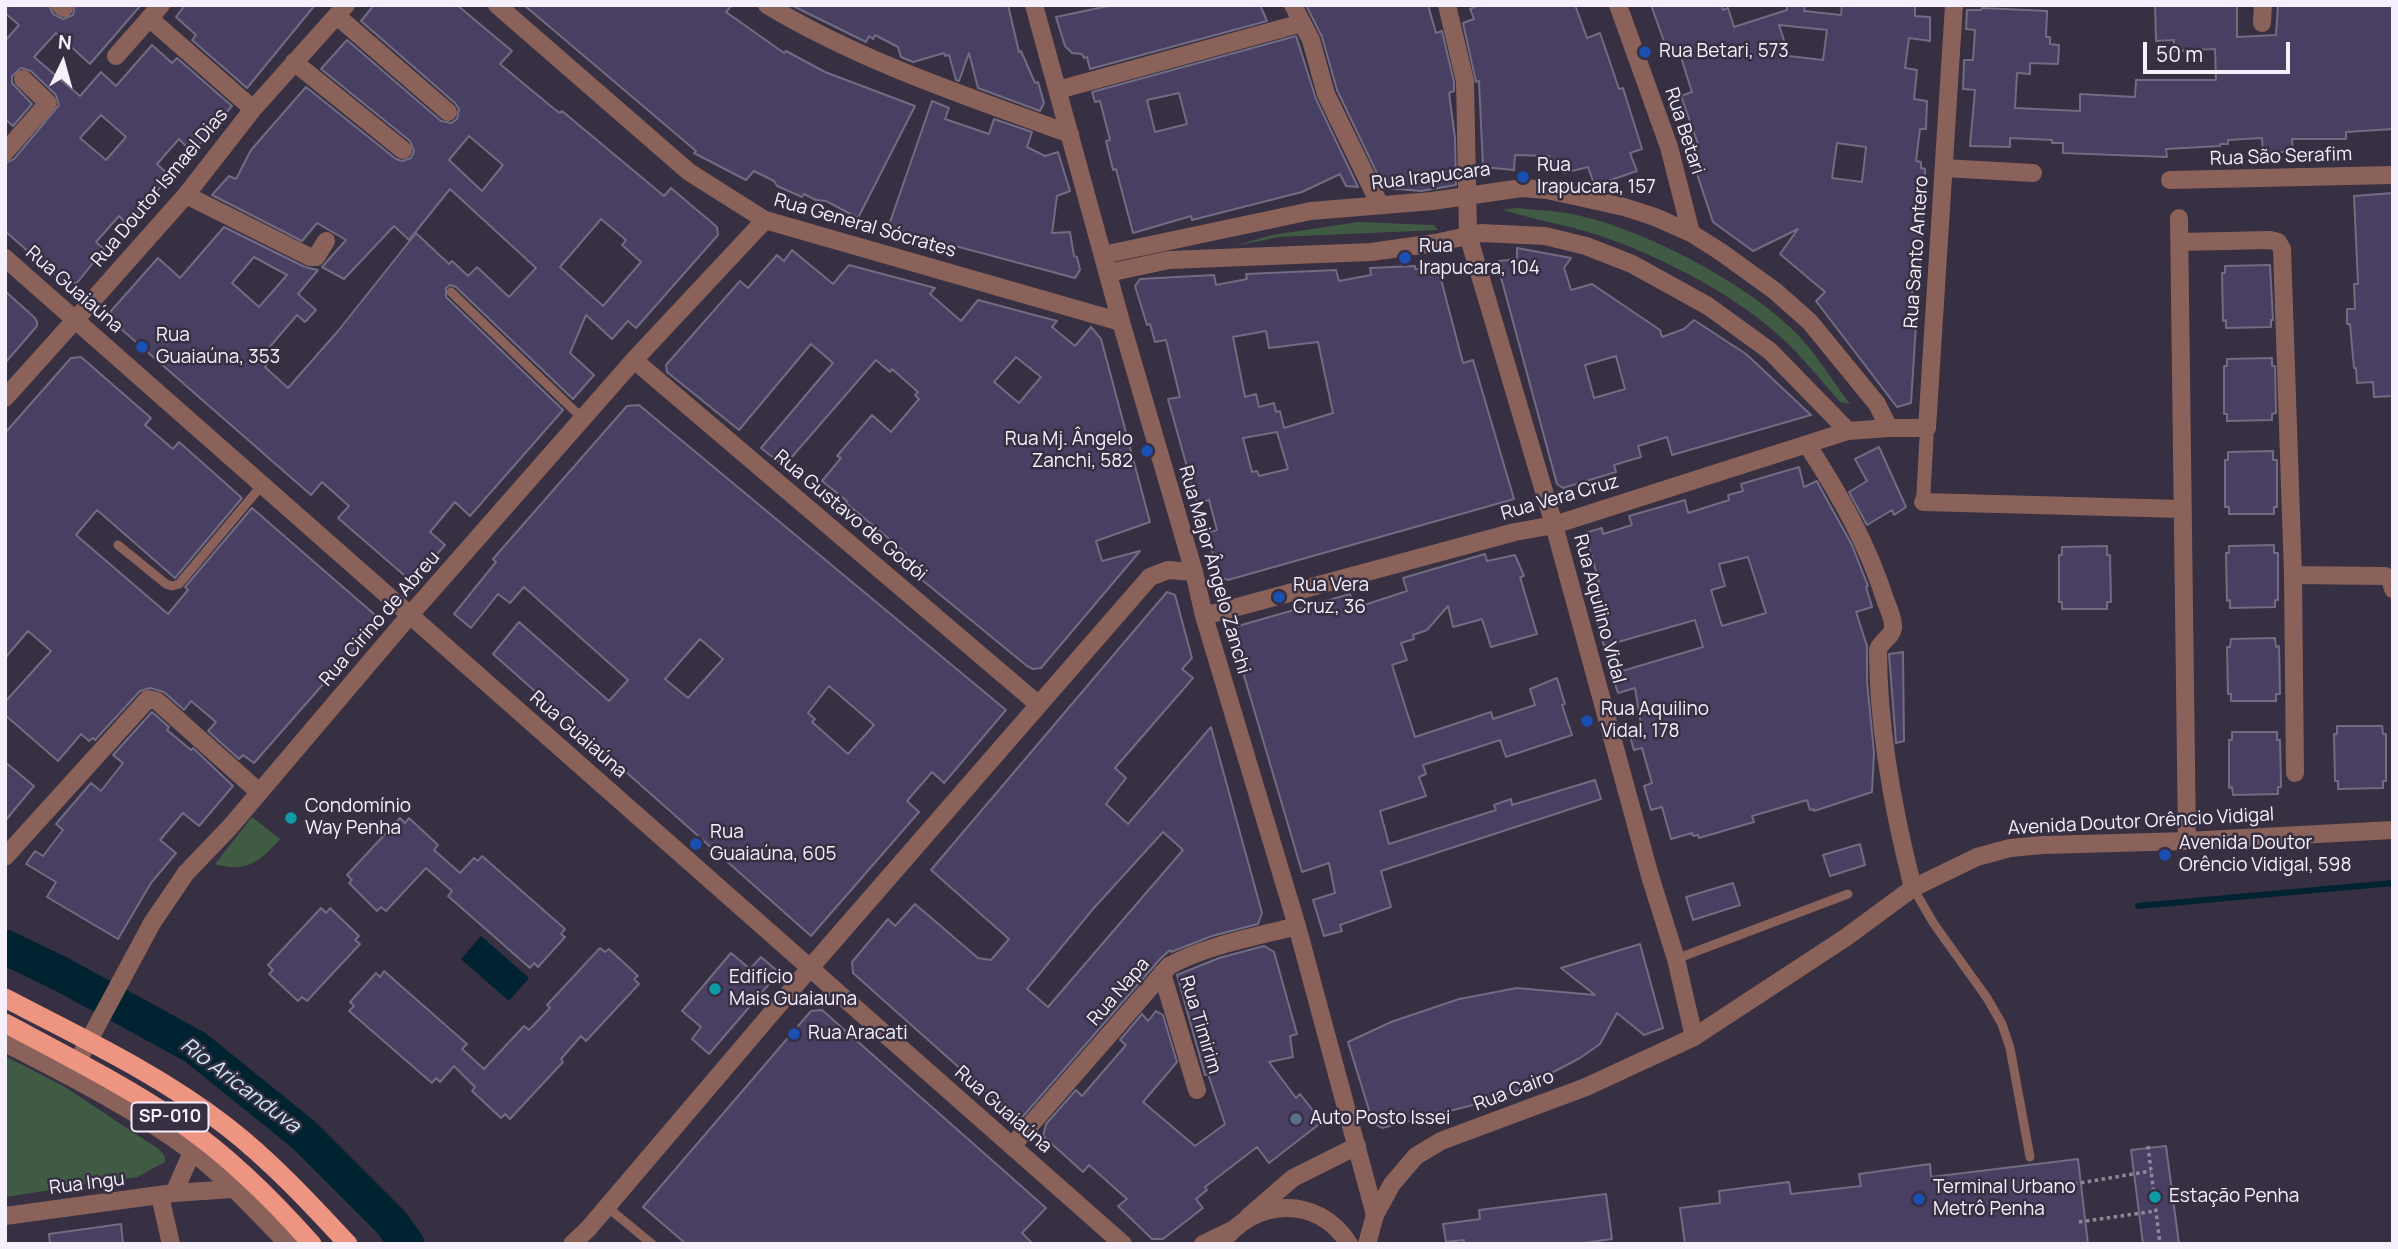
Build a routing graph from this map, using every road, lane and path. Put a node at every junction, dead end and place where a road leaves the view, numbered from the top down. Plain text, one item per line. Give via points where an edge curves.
1 (497, 5) edge
2 (767, 5) edge
3 (1034, 5) edge
4 (1293, 5) edge
5 (1447, 5) edge
6 (1618, 5) edge
7 (1954, 5) edge
8 (342, 11) edge
9 (155, 12) edge
10 (1302, 23) junction
11 (116, 56) dead end
12 (294, 62) junction
13 (23, 79) dead end
14 (1058, 90) junction
15 (253, 109) junction
16 (448, 112) dead end
17 (1070, 134) junction
18 (403, 150) dead end
19 (5, 152) edge
20 (1944, 168) junction
21 (2034, 173) dead end
22 (2393, 175) edge
23 (2170, 180) dead end
24 (186, 195) junction
25 (1468, 196) junction
26 (1380, 205) junction
27 (2179, 218) dead end
28 (765, 220) junction
29 (1691, 233) junction
30 (1468, 235) junction
31 (326, 241) dead end
32 (2180, 242) junction
33 (5, 258) edge
34 (1105, 264) junction
35 (451, 292) dead end
36 (76, 319) junction
37 (1121, 322) junction
38 (634, 360) junction
39 (5, 398) edge
40 (582, 418) junction
41 (1889, 428) junction
42 (1927, 428) junction
43 (1848, 431) junction
44 (1808, 446) junction
45 (262, 485) junction
46 (1923, 502) joint
47 (2183, 509) junction
48 (1554, 525) junction
49 (118, 545) dead end
50 (1194, 572) junction
51 (2293, 575) junction
52 (2393, 589) edge
53 (410, 615) junction
54 (1205, 616) junction
55 (1039, 705) junction
56 (2295, 773) dead end
57 (259, 792) junction
58 (2393, 830) edge
59 (2187, 841) junction
60 (5, 857) edge
61 (1913, 888) junction
62 (1848, 894) dead end
63 (1297, 926) junction
64 (1676, 959) junction
65 (810, 968) junction
66 (1162, 973) junction
67 (5, 998) edge
68 (5, 1023) edge
69 (1694, 1037) junction
70 (5, 1043) edge
71 (69, 1077) junction
72 (1197, 1090) dead end
73 (1012, 1146) junction
74 (1357, 1146) junction
75 (2148, 1146) dead end
76 (192, 1152) junction
77 (2030, 1157) dead end
78 (2151, 1171) junction
79 (2074, 1184) dead end
80 (233, 1189) junction
81 (167, 1194) junction
82 (607, 1207) junction
83 (2156, 1211) junction
84 (1375, 1215) junction
85 (5, 1216) edge
86 (1248, 1217) junction
87 (2079, 1222) dead end
88 (1226, 1237) edge
89 (171, 1244) edge
90 (288, 1244) edge
91 (312, 1244) edge
92 (348, 1244) edge
93 (572, 1244) edge
94 (652, 1244) edge
95 (1123, 1244) edge
96 (1203, 1244) edge
97 (1349, 1244) edge
98 (1367, 1244) edge
99 (2160, 1244) edge

1 - 28 street, Rua General Sócrates via 690,172
2 - 17 street via 803,27 901,72
3 - 14 street, Rua Major Ângelo Zanchi
4 - 10 street
5 - 25 street, Rua Aquilino Vidal via 1465,81
6 - 29 street, Rua Betari via 1672,157
7 - 20 street, Rua Santo Antero
8 - 12 street, Rua Doutor Ismael Dias
8 - 16 street
9 - 11 street
9 - 15 street
10 - 14 street
10 - 26 street via 1326,93
12 - 15 street, Rua Doutor Ismael Dias
12 - 18 street
13 - 19 street via 48,103
14 - 17 street, Rua Major Ângelo Zanchi
15 - 24 street, Rua Doutor Ismael Dias
17 - 34 street, Rua Major Ângelo Zanchi
20 - 21 street
20 - 42 street, Rua Santo Antero
22 - 23 street, Rua São Serafim
24 - 31 street via 310,257 318,255
24 - 36 street, Rua Doutor Ismael Dias
25 - 26 street, Rua Irapucara
25 - 29 street, Rua Irapucara via 1522,188 1548,190 1624,207
25 - 30 street, Rua Aquilino Vidal
26 - 34 street, Rua Irapucara via 1311,212
27 - 32 street
28 - 37 street, Rua General Sócrates
28 - 38 street, Rua Cirino de Abreu
29 - 41 street, Rua Irapucara via 1775,291 1810,322 1878,404
30 - 34 street via 1371,252
30 - 43 street via 1545,236 1632,264 1708,306 1770,351
30 - 48 street, Rua Aquilino Vidal
32 - 47 street
32 - 51 street via 2270,240 2282,249
33 - 36 street, Rua Guaiaúna
34 - 37 street, Rua Major Ângelo Zanchi
35 - 40 lane
36 - 39 street, Rua Doutor Ismael Dias
36 - 45 street, Rua Guaiaúna
37 - 50 street, Rua Major Ângelo Zanchi
38 - 40 street, Rua Cirino de Abreu
38 - 55 street, Rua Gustavo de Godói
40 - 53 street, Rua Cirino de Abreu
41 - 42 street, Rua Vera Cruz
41 - 43 street, Rua Vera Cruz
42 - 46 street, Rua Santo Antero
43 - 44 street, Rua Vera Cruz
44 - 48 street, Rua Vera Cruz
44 - 61 street via 1856,526 1893,624 1891,635 1878,650 1879,694 1896,823
45 - 49 lane via 179,584 166,584
45 - 53 street, Rua Guaiaúna
46 - 47 street
47 - 59 street
48 - 54 street, Rua Vera Cruz
48 - 64 street, Rua Aquilino Vidal
50 - 54 street, Rua Major Ângelo Zanchi
50 - 55 street via 1168,570 1150,577
51 - 52 street via 2385,576
51 - 56 street
53 - 57 street, Rua Cirino de Abreu
53 - 65 street, Rua Guaiaúna
54 - 63 street, Rua Major Ângelo Zanchi
55 - 65 street
57 - 60 street via 157,701 148,699
57 - 71 street, Rua Cirino de Abreu via 186,873 152,923
58 - 59 street, Avenida Doutor Orêncio Vidigal
59 - 61 street, Avenida Doutor Orêncio Vidigal via 2011,848 1977,857
61 - 69 street, Avenida Doutor Orêncio Vidigal
61 - 77 lane via 2002,1024
62 - 64 lane
63 - 66 street, Rua Napa via 1181,960
63 - 74 street, Rua Major Ângelo Zanchi
64 - 69 street, Rua Aquilino Vidal
65 - 73 street, Rua Guaiaúna
65 - 82 street
66 - 72 street, Rua Timirim
66 - 73 street, Rua Napa
67 - 92 highway, SP-010, bridge via 115,1056 226,1125
68 - 91 highway, SP-010, bridge via 183,1125 247,1177
69 - 84 street, Rua Cairo via 1586,1087 1441,1141 1416,1156 1392,1184
70 - 71 street
71 - 76 street
73 - 95 street, Rua Guaiaúna
74 - 84 street, Rua Major Ângelo Zanchi
74 - 86 street via 1293,1178
75 - 78 path
76 - 80 street
76 - 81 street
78 - 79 path
78 - 83 path
80 - 81 street, Rua Ingu
80 - 90 street
81 - 85 street, Rua Ingu
81 - 89 street
82 - 93 street
82 - 94 lane
83 - 87 path
83 - 99 path
84 - 98 street
86 - 88 street
86 - 97 street via 1288,1207 1309,1211 1328,1220
88 - 96 street

